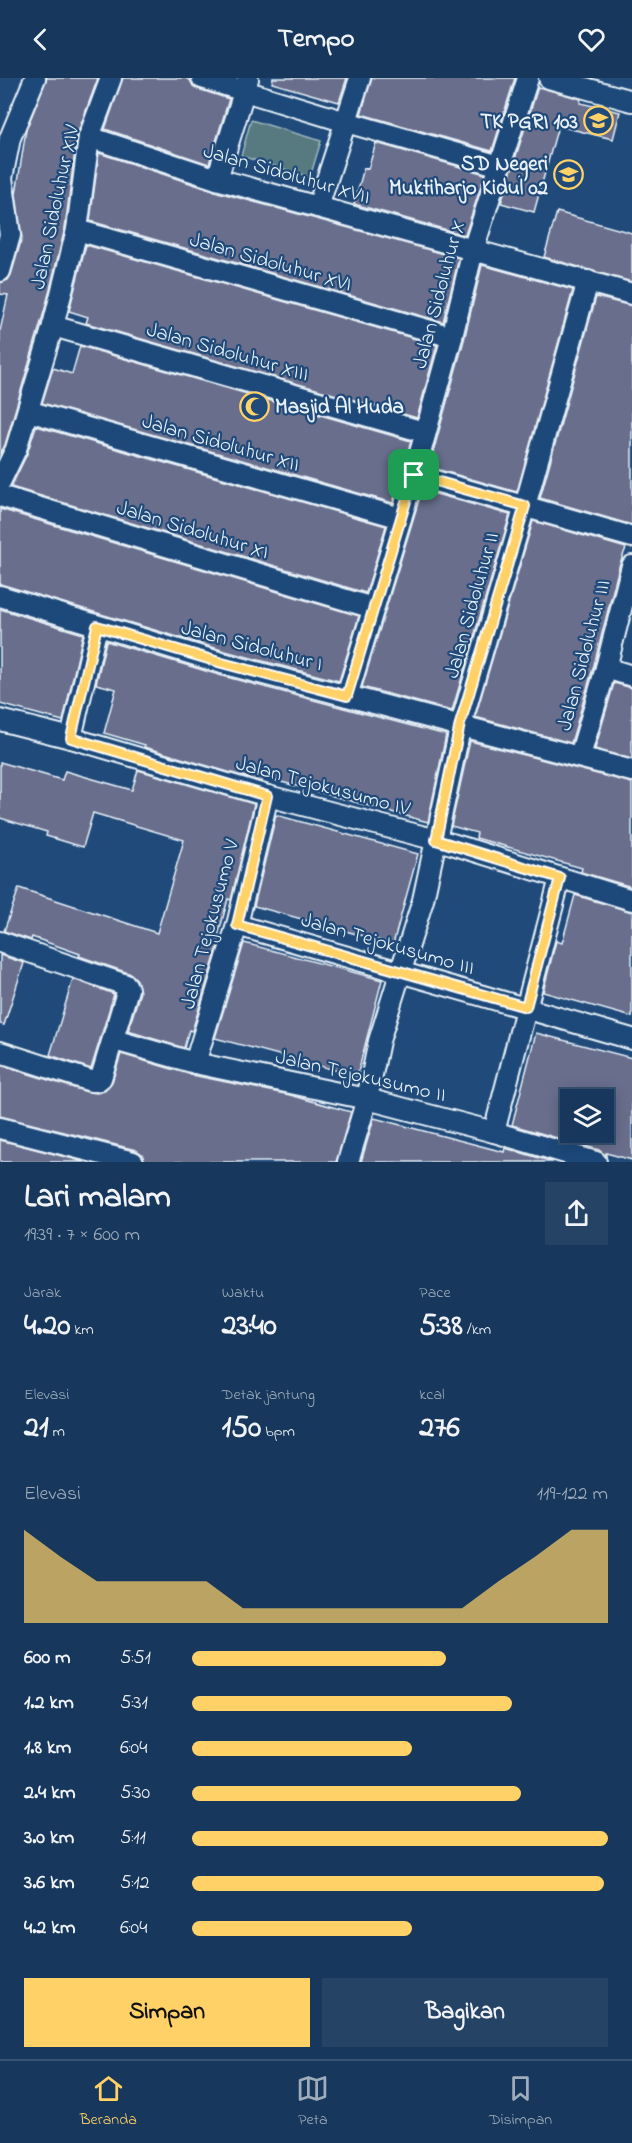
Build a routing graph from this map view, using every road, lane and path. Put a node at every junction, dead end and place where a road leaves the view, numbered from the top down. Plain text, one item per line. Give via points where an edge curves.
1 (34, 78) edge
2 (111, 78) edge
3 (202, 78) edge
4 (360, 78) edge
5 (528, 78) edge
6 (549, 78) edge
7 (590, 83) edge
8 (247, 84) edge
9 (632, 101) edge
10 (346, 122) junction
11 (89, 137) junction
12 (500, 166) junction
13 (1, 178) edge
14 (217, 179) junction
15 (318, 207) junction
16 (77, 230) junction
17 (473, 250) junction
18 (0, 271) edge
19 (588, 281) junction
20 (632, 294) edge
21 (53, 326) junction
22 (452, 337) junction
23 (28, 411) junction
24 (424, 432) junction
25 (414, 475) junction
26 (0, 482) edge
27 (0, 496) edge
28 (525, 506) junction
29 (401, 518) junction
30 (632, 537) edge
31 (631, 574) edge
32 (0, 596) edge
33 (373, 608) junction
34 (97, 626) junction
35 (606, 669) junction
36 (632, 676) edge
37 (347, 696) junction
38 (0, 720) edge
39 (460, 724) junction
40 (71, 738) junction
41 (580, 756) junction
42 (632, 771) edge
43 (267, 796) junction
44 (436, 840) junction
45 (560, 878) junction
46 (632, 900) edge
47 (237, 925) junction
48 (0, 942) edge
49 (401, 972) junction
50 (526, 1007) junction
51 (632, 1039) edge
52 (114, 1040) junction
53 (0, 1052) edge
54 (195, 1063) junction
55 (367, 1099) junction
56 (0, 1128) edge
57 (494, 1132) junction
58 (134, 1162) edge
59 (348, 1162) edge
60 (596, 1162) edge

1 - 13 street via 10,138
2 - 11 street, Jalan Sidoluhur XIV
3 - 8 street
4 - 10 street
5 - 12 street, Jalan Sidoluhur X
6 - 7 street
7 - 9 street
8 - 10 street
8 - 14 street
10 - 12 street
10 - 15 street
11 - 14 street, Jalan Sidoluhur XVII
11 - 16 street, Jalan Sidoluhur XIV
12 - 17 street, Jalan Sidoluhur X
13 - 18 street via 10,235
14 - 15 street, Jalan Sidoluhur XVII
15 - 17 street, Jalan Sidoluhur XVII
16 - 21 street, Jalan Sidoluhur XIV
16 - 22 street, Jalan Sidoluhur XVI
17 - 19 street, Jalan Sidoluhur XVII
17 - 22 street, Jalan Sidoluhur X
19 - 20 street, Jalan Sidoluhur XVII
19 - 28 street, Jalan Sidoluhur II
21 - 23 street, Jalan Sidoluhur XIV
21 - 24 street, Jalan Sidoluhur XIII
22 - 24 street, Jalan Sidoluhur X
23 - 26 street, Jalan Sidoluhur XIV
23 - 29 street, Jalan Sidoluhur XII
24 - 25 street, Jalan Sidoluhur X
25 - 28 street
25 - 29 street, Jalan Sidoluhur X
27 - 33 street, Jalan Sidoluhur XI
28 - 30 street
28 - 39 street, Jalan Sidoluhur II
29 - 33 street, Jalan Sidoluhur X
31 - 35 street, Jalan Sidoluhur III
32 - 34 street, Jalan Sidoluhur I
33 - 37 street, Jalan Sidoluhur X
34 - 37 street, Jalan Sidoluhur I
34 - 40 street
35 - 36 street
35 - 41 street, Jalan Sidoluhur III
37 - 39 street, Jalan Sidoluhur I
38 - 40 street, Jalan Tejokusumo IV
39 - 41 street, Jalan Sidoluhur I
39 - 44 street, Jalan Sidoluhur II
40 - 43 street, Jalan Tejokusumo IV
41 - 42 street, Jalan Sidoluhur I
43 - 44 street, Jalan Tejokusumo IV
43 - 47 street, Jalan Tejokusumo V
44 - 45 street, Jalan Tejokusumo IV
44 - 49 street, Jalan Sidoluhur II
45 - 46 street, Jalan Tejokusumo IV
45 - 50 street
47 - 49 street, Jalan Tejokusumo III
47 - 54 street, Jalan Tejokusumo V
48 - 52 street via 126,986 128,994
49 - 50 street, Jalan Tejokusumo III
49 - 55 street, Jalan Sidoluhur II via 379,1041
50 - 51 street, Jalan Tejokusumo III
50 - 57 street
52 - 53 street via 98,1081
52 - 54 street, Jalan Tejokusumo II
54 - 55 street, Jalan Tejokusumo II
55 - 57 street, Jalan Tejokusumo II
55 - 59 street, Jalan Sidoluhur II
56 - 58 street
57 - 60 street, Jalan Tejokusumo II

